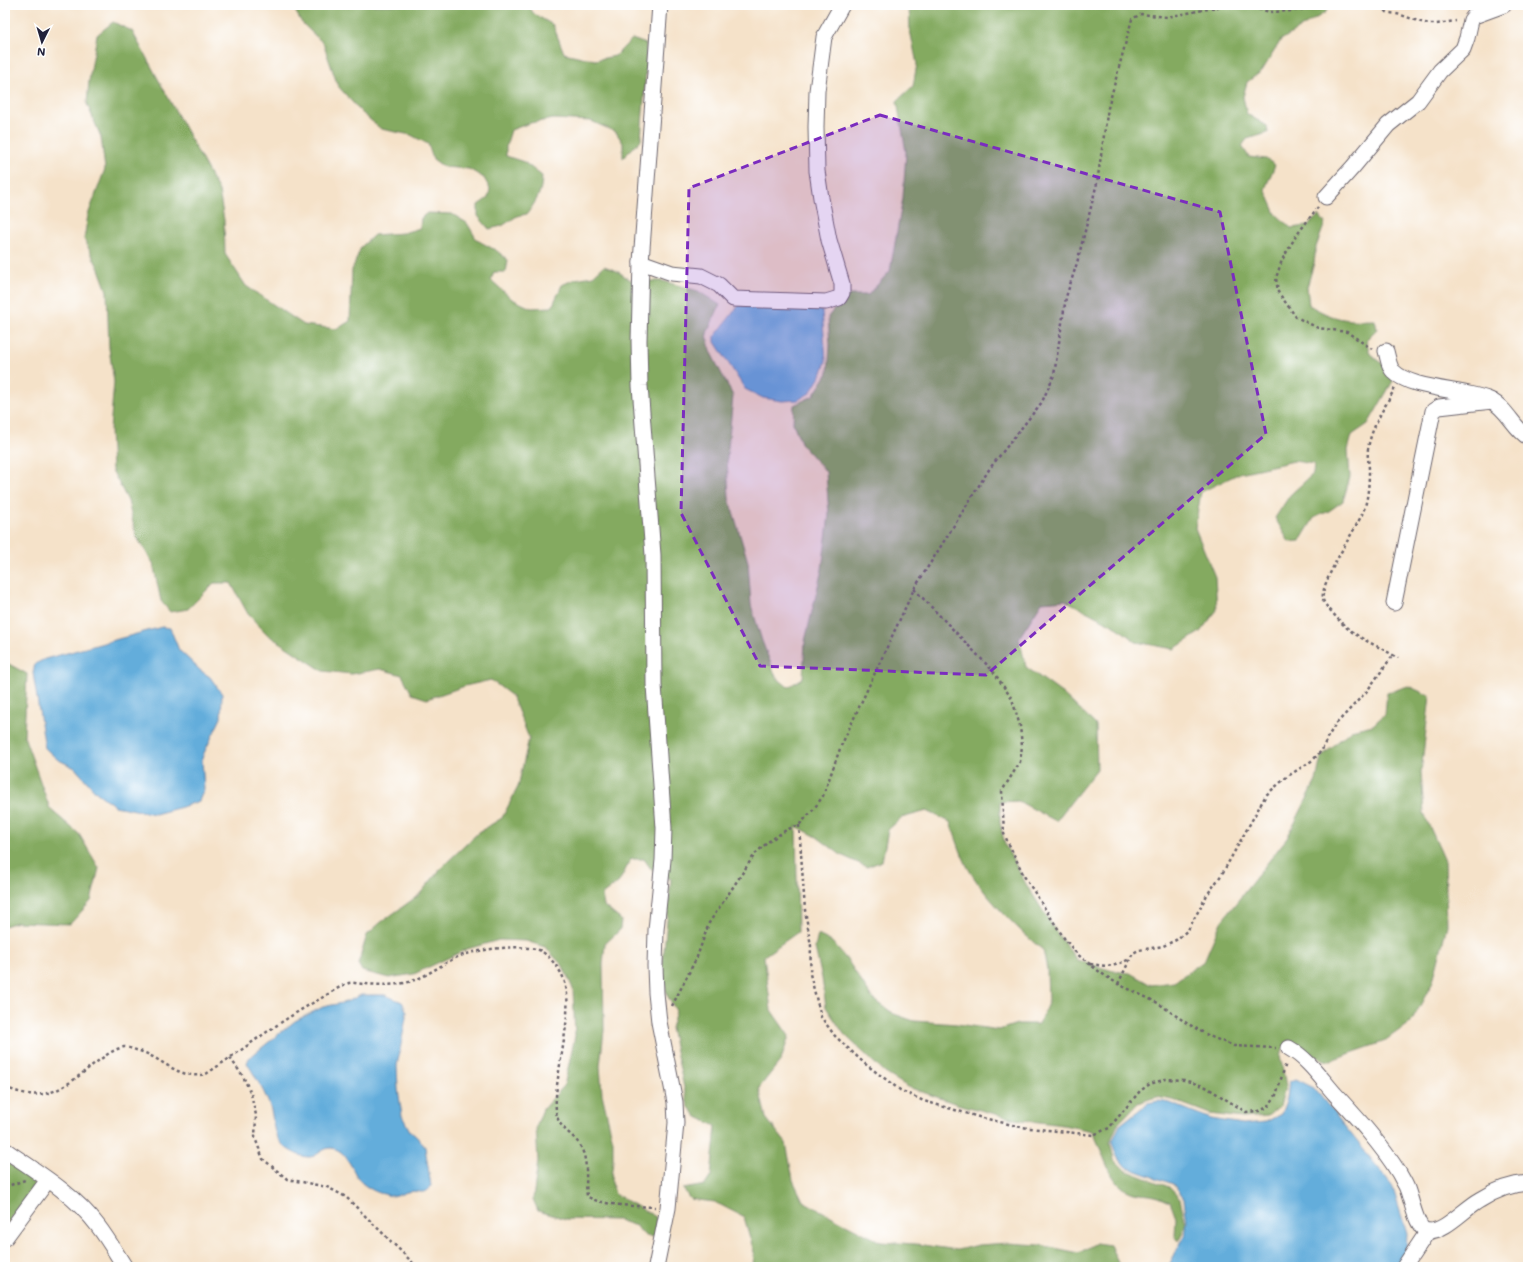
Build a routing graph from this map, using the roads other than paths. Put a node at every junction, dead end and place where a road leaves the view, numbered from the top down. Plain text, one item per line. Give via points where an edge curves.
1 (660, 5) edge
2 (842, 5) edge
3 (1504, 5) edge
4 (1326, 197) road end
5 (641, 262) junction
6 (1386, 351) road end
7 (1492, 401) junction
8 (1528, 437) edge
9 (1394, 603) dead end
10 (1289, 1048) road end
11 (5, 1150) edge
12 (48, 1180) junction
13 (1528, 1183) edge
14 (1428, 1231) junction
15 (5, 1238) edge
16 (125, 1267) edge
17 (656, 1267) edge
18 (1404, 1267) edge

1 - 5 street
2 - 5 street via 824,37 817,91 816,127 817,171 829,240 842,284 839,298 826,302 733,299 720,285 701,276 672,273
3 - 4 street via 1474,16 1462,49 1440,71 1418,101 1388,125
5 - 17 street via 640,386 653,555 654,685 664,828 656,930 656,993 659,1022 675,1102 676,1123 668,1208
6 - 7 street via 1393,371 1400,377
7 - 8 street via 1506,412
7 - 9 street via 1439,407 1433,411
10 - 14 street via 1312,1066 1370,1133 1398,1171 1407,1187 1418,1221 1422,1228
11 - 12 street
12 - 15 street
12 - 16 street via 98,1225
13 - 14 street via 1515,1185 1479,1200 1449,1222
14 - 18 street

